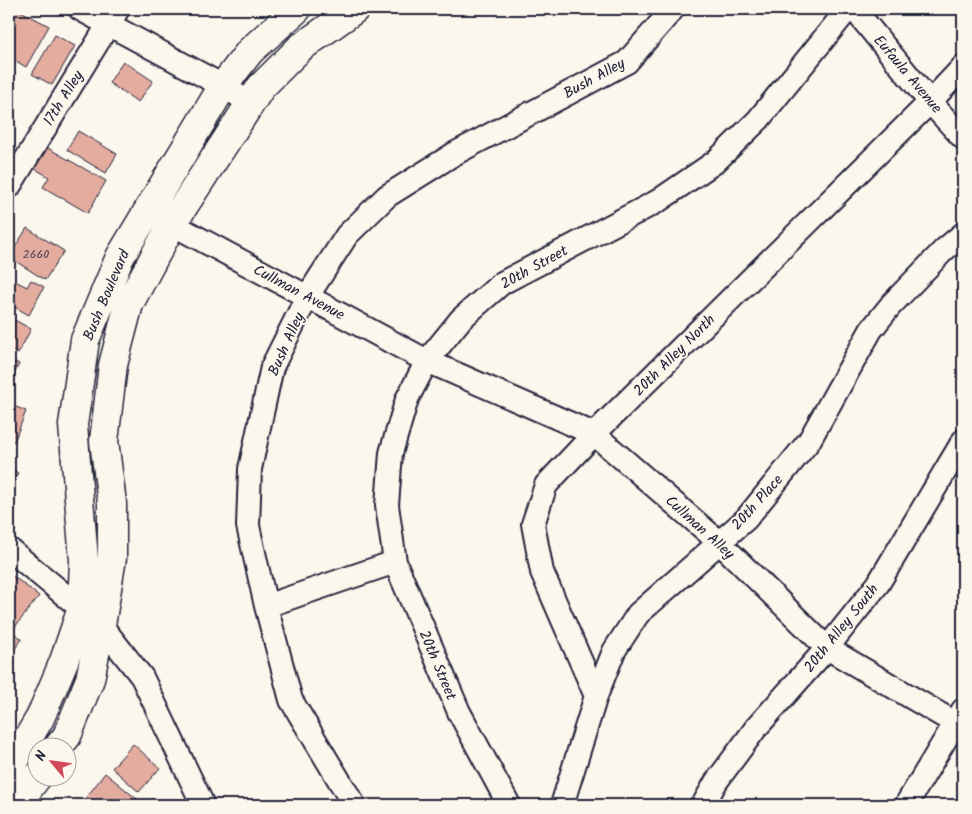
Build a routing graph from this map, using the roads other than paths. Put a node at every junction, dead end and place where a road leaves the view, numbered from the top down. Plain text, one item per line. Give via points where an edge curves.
1 (80, 9) edge
2 (297, 9) edge
3 (355, 9) edge
4 (673, 9) edge
5 (848, 9) edge
6 (854, 9) edge
7 (113, 16) edge
8 (963, 67) edge
9 (223, 86) junction
10 (930, 102) junction
11 (250, 103) junction
12 (963, 138) edge
13 (9, 186) edge
14 (172, 224) junction
15 (963, 234) edge
16 (307, 297) junction
17 (426, 361) junction
18 (594, 434) junction
19 (963, 441) edge
20 (719, 542) junction
21 (9, 549) edge
22 (395, 562) junction
23 (266, 606) junction
24 (92, 616) junction
25 (827, 648) junction
26 (596, 696) junction
27 (959, 716) edge
28 (67, 736) edge
29 (9, 770) edge
30 (30, 786) edge
31 (16, 805) edge
32 (203, 805) edge
33 (354, 805) edge
34 (508, 805) edge
35 (562, 805) edge
36 (704, 805) edge
37 (906, 805) edge

1 - 7 street
2 - 9 main road, Bush Boulevard via 250,51
3 - 11 main road, Bush Boulevard via 300,48 261,87
4 - 16 street, Bush Alley via 627,62 454,154 387,196 347,235
5 - 17 street, 20th Street via 758,120 715,162 658,201 502,283 461,319
6 - 10 street, Eufaula Avenue
7 - 9 street
7 - 13 street, 17th Alley
8 - 10 street, 20th Alley North
9 - 11 street
9 - 24 main road, Bush Boulevard via 120,257 85,340 73,426
10 - 12 street, Eufaula Avenue
10 - 18 street, 20th Alley North
11 - 14 main road, Bush Boulevard
14 - 16 street, Cullman Avenue
14 - 24 main road, Bush Boulevard via 129,304 113,365 104,441 112,503 112,558
15 - 20 street, 20th Place via 891,305 871,330 809,441 746,519
16 - 17 street, Cullman Avenue
16 - 23 street, Bush Alley via 272,367 250,469 248,526
17 - 18 street, Cullman Alley
17 - 22 street, 20th Street via 407,399 391,453 387,505
18 - 20 street, Cullman Alley
18 - 26 street, 20th Alley North via 546,485 533,524 542,572
19 - 25 street, 20th Alley South via 878,584
20 - 25 street, Cullman Alley
20 - 26 street, 20th Place via 638,614 614,651
21 - 24 street
22 - 23 street
22 - 34 street, 20th Street via 459,712
23 - 33 street via 291,700
24 - 28 main road, Bush Boulevard via 90,679
24 - 29 main road, Bush Boulevard via 64,660 40,718
24 - 32 street via 142,677
25 - 27 street, Cullman Alley
25 - 36 street, 20th Alley South via 756,728 716,782
26 - 35 street, 20th Place
27 - 37 street
30 - 31 main road

